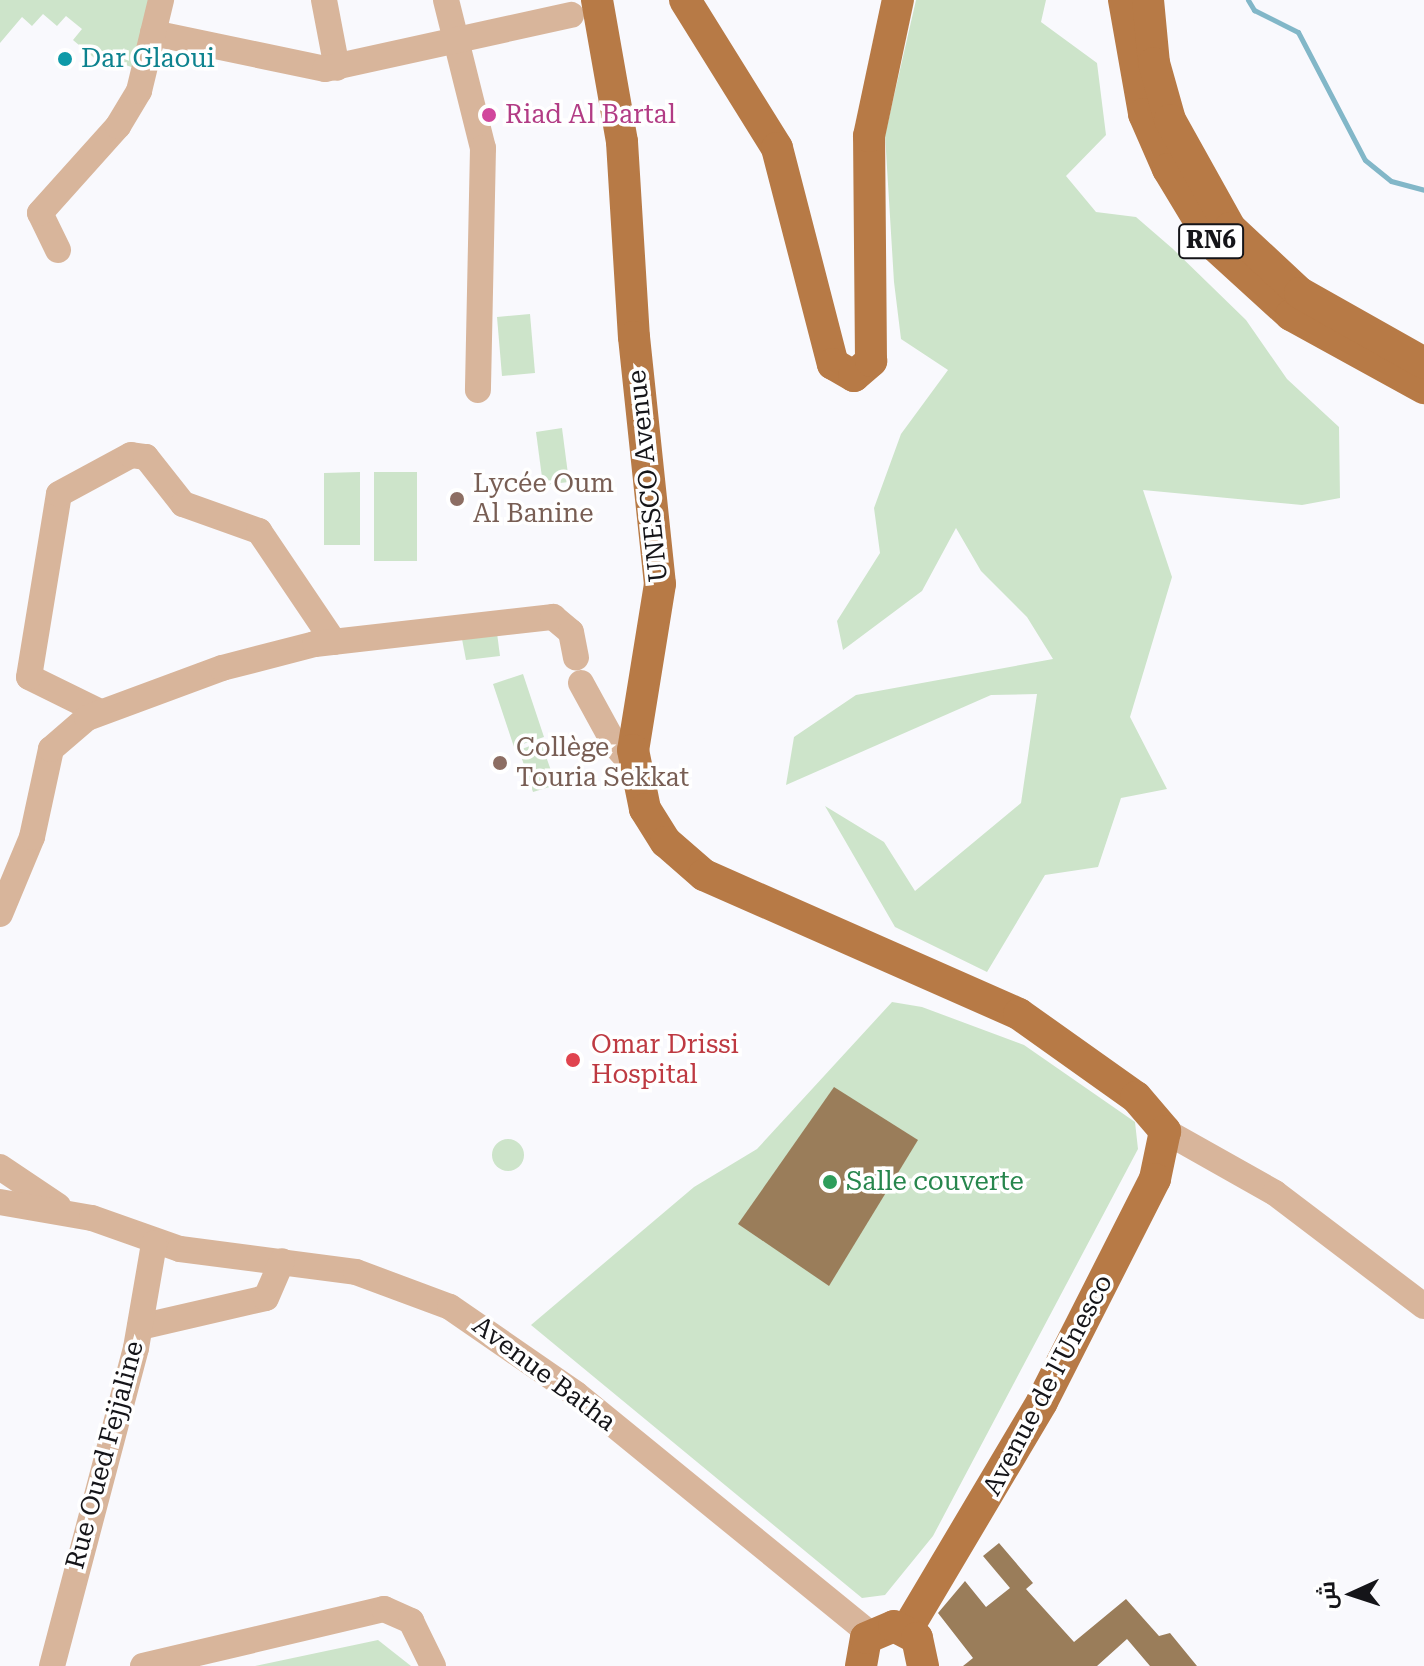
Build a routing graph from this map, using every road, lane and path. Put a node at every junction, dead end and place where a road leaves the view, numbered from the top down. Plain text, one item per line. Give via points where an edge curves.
1 (161, 0) edge
2 (324, 0) edge
3 (446, 0) edge
4 (685, 0) edge
5 (898, 0) edge
6 (1124, 0) edge
7 (1148, 0) edge
8 (586, 10) edge
9 (153, 33) junction
10 (460, 43) junction
11 (337, 68) junction
12 (1222, 236) junction
13 (58, 250) dead end
14 (1424, 363) edge
15 (1424, 388) edge
16 (478, 390) dead end
17 (334, 642) junction
18 (100, 712) junction
19 (633, 765) junction
20 (0, 914) edge
21 (1165, 1131) junction
22 (0, 1167) edge
23 (0, 1202) edge
24 (68, 1212) junction
25 (154, 1244) junction
26 (282, 1261) junction
27 (1424, 1306) edge
28 (140, 1327) junction
29 (907, 1629) junction
30 (870, 1634) junction
31 (52, 1666) edge
32 (143, 1666) edge
33 (433, 1666) edge
34 (861, 1666) edge
35 (923, 1666) edge

1 - 9 street
2 - 11 street
3 - 10 street
4 - 5 main road via 777,148 833,364 854,376 871,361 869,136
6 - 12 main road, RN6 via 1144,114 1168,169
7 - 12 main road, RN6 via 1154,63 1170,120
8 - 10 street
8 - 19 main road, UNESCO Avenue via 622,142 634,337 660,584
9 - 11 street
9 - 13 street via 139,91 118,126 40,213
10 - 11 street
10 - 16 street via 483,148
12 - 14 main road, RN6 via 1300,293
12 - 15 main road, RN6 via 1291,315
17 - 18 street via 222,668
17 - 18 street via 259,531 183,504 138,453 59,494 29,677
17 - 19 street via 553,617 571,632 579,671 615,745
18 - 20 street via 68,729 51,749 32,837
19 - 21 main road, UNESCO Avenue via 652,822 693,867 1019,1014 1136,1097
21 - 27 street via 1275,1193
21 - 29 main road, Avenue de l'Unesco via 1155,1179 1042,1402
22 - 24 street, Avenue Batha
23 - 24 street, Avenue Batha
24 - 25 street, Avenue Batha
25 - 26 street, Avenue Batha
25 - 28 street, Rue Oued Fejjaline
26 - 28 street via 269,1296
26 - 30 street, Avenue Batha via 400,1285 507,1341
28 - 31 street, Rue Oued Fejjaline
29 - 30 main road via 887,1626
29 - 35 main road via 920,1642
30 - 34 main road
32 - 33 street via 384,1609 411,1621

